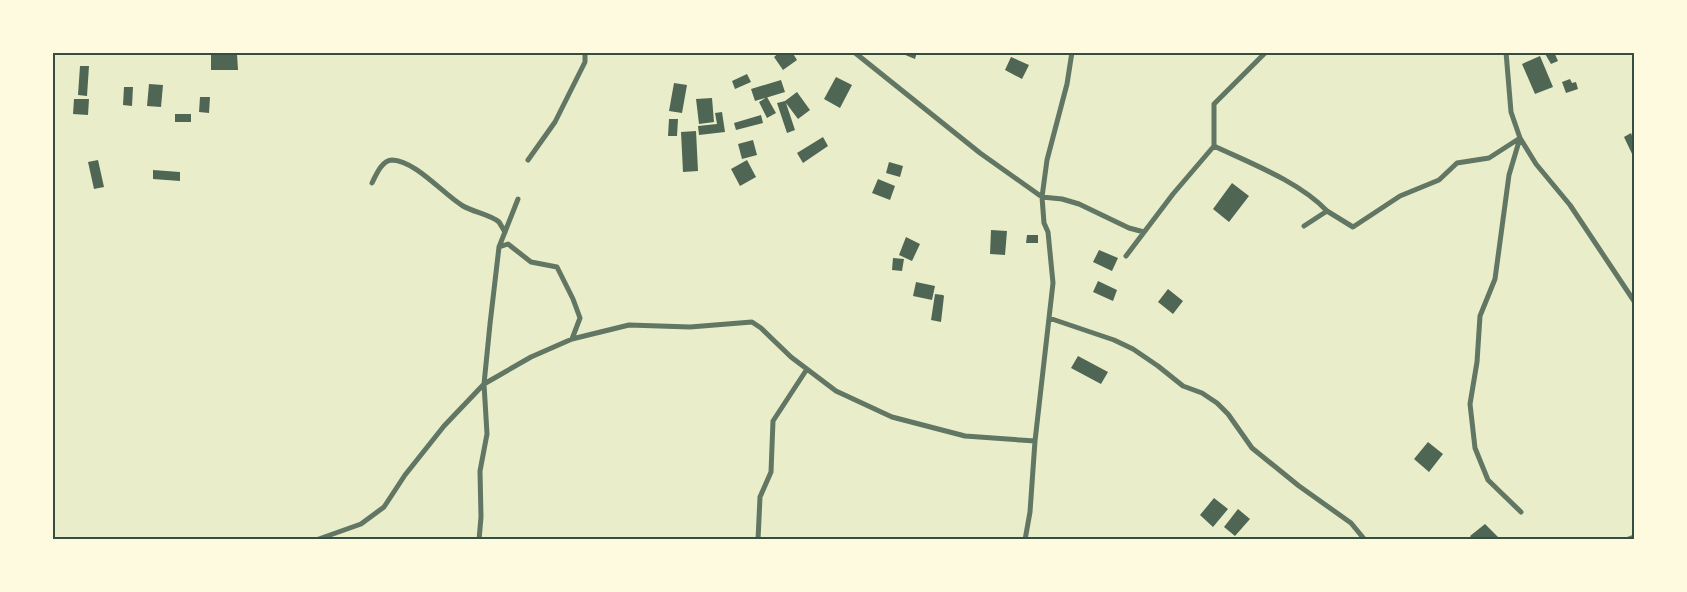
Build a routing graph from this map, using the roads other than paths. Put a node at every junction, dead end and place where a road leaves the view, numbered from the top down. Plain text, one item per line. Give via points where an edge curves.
1 (585, 52) edge
2 (854, 52) edge
3 (1072, 52) edge
4 (1266, 52) edge
5 (1506, 52) edge
6 (1520, 138) junction
7 (1214, 146) junction
8 (528, 160) dead end
9 (372, 183) dead end
10 (1042, 197) junction
11 (518, 199) dead end
12 (1327, 211) junction
13 (1304, 226) dead end
14 (505, 232) junction
15 (1144, 232) junction
16 (499, 247) junction
17 (1126, 256) dead end
18 (1634, 301) edge
19 (1049, 318) junction
20 (572, 339) junction
21 (807, 369) junction
22 (484, 384) junction
23 (1035, 441) junction
24 (1521, 512) dead end
25 (1634, 537) edge
26 (316, 540) edge
27 (479, 540) edge
28 (758, 540) edge
29 (1026, 540) edge
30 (1365, 540) edge
31 (1626, 540) edge

1 - 8 street via 585,62 554,122
2 - 10 street via 980,153
3 - 10 street via 1047,160
4 - 7 street via 1214,104
5 - 6 street via 1511,112
6 - 12 street via 1489,158 1457,163 1439,180 1400,196 1353,227
6 - 18 street via 1536,164 1570,205
6 - 24 street via 1509,175 1495,279 1480,316 1470,404 1475,448 1488,480
7 - 12 street via 1296,186
7 - 15 street
9 - 14 street via 385,162 392,160 405,164 463,206 498,221
10 - 15 street via 1079,204
10 - 19 street via 1053,283
11 - 14 street
12 - 13 street
14 - 16 street
15 - 17 street
16 - 20 street via 508,244 531,262 556,267 580,318
16 - 22 street
19 - 23 street
19 - 30 street via 1133,349 1183,386 1217,403 1252,448 1351,523
20 - 21 street via 629,325 690,327 752,322
20 - 22 street via 531,357
21 - 23 street via 836,390 892,417 965,436
21 - 28 street via 773,421 771,472 760,497
22 - 26 street via 444,426 384,507 361,524
22 - 27 street via 487,434 480,471
23 - 29 street
25 - 31 street

